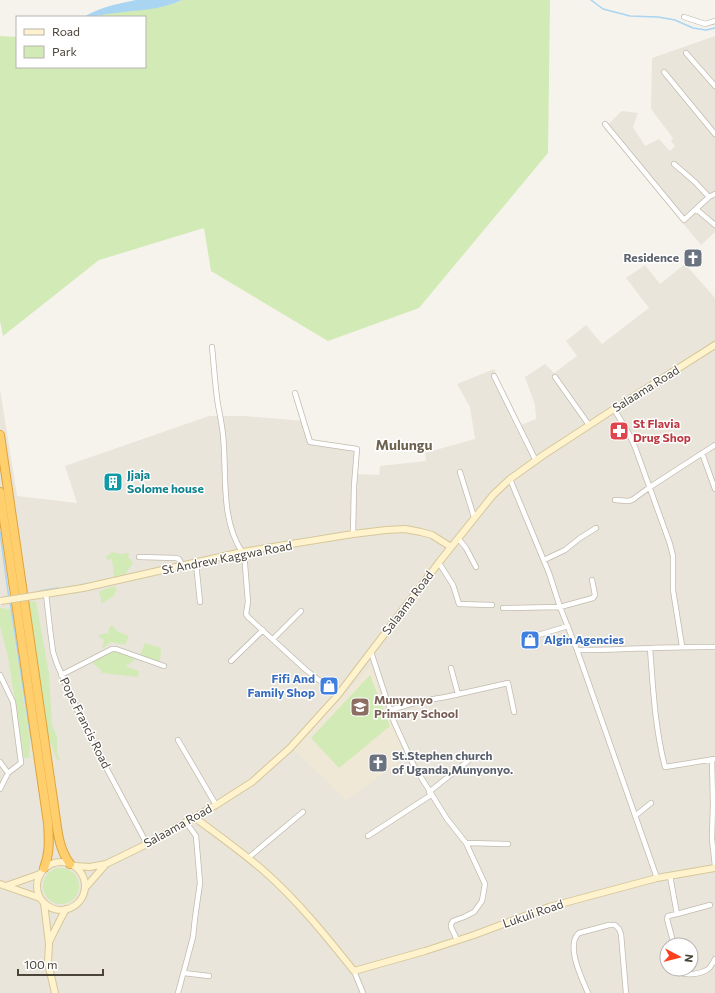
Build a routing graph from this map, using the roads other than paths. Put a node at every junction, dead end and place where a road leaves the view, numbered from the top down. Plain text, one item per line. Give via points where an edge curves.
1 (684, 17) dead end
2 (715, 21) edge
3 (686, 53) dead end
4 (664, 72) dead end
5 (715, 86) edge
6 (605, 124) dead end
7 (715, 134) edge
8 (674, 164) dead end
9 (715, 194) edge
10 (710, 197) junction
11 (696, 209) junction
12 (715, 225) edge
13 (715, 345) edge
14 (212, 347) dead end
15 (494, 376) dead end
16 (555, 377) dead end
17 (295, 393) dead end
18 (614, 409) junction
19 (589, 425) junction
20 (0, 435) edge
21 (715, 445) edge
22 (702, 453) junction
23 (536, 461) junction
24 (460, 472) dead end
25 (510, 480) junction
26 (650, 487) junction
27 (715, 489) edge
28 (0, 492) edge
29 (615, 500) dead end
30 (474, 517) junction
31 (596, 528) dead end
32 (353, 534) junction
33 (458, 538) junction
34 (451, 547) junction
35 (243, 552) junction
36 (139, 558) dead end
37 (544, 560) junction
38 (196, 563) junction
39 (439, 563) junction
40 (183, 566) junction
41 (476, 567) dead end
42 (592, 580) dead end
43 (46, 594) junction
44 (0, 601) edge
45 (200, 602) dead end
46 (492, 605) dead end
47 (560, 607) junction
48 (503, 608) dead end
49 (301, 611) dead end
50 (568, 626) junction
51 (263, 630) junction
52 (535, 636) dead end
53 (273, 639) junction
54 (682, 646) junction
55 (715, 647) edge
56 (650, 648) junction
57 (577, 650) junction
58 (371, 652) junction
59 (231, 661) dead end
60 (164, 666) dead end
61 (451, 668) dead end
62 (0, 675) edge
63 (62, 675) junction
64 (458, 694) junction
65 (338, 695) junction
66 (390, 710) junction
67 (514, 712) dead end
68 (178, 740) dead end
69 (713, 759) edge
70 (468, 761) dead end
71 (0, 762) edge
72 (8, 773) junction
73 (0, 789) edge
74 (430, 793) junction
75 (651, 803) dead end
76 (216, 806) junction
77 (303, 812) dead end
78 (635, 816) junction
79 (194, 817) junction
80 (186, 822) junction
81 (368, 836) dead end
82 (466, 843) junction
83 (147, 844) junction
84 (508, 844) dead end
85 (248, 858) junction
86 (106, 864) junction
87 (72, 865) junction
88 (715, 867) edge
89 (42, 871) junction
90 (670, 876) junction
91 (657, 878) junction
92 (3, 885) edge
93 (85, 888) junction
94 (42, 900) junction
95 (710, 905) dead end
96 (66, 909) junction
97 (677, 914) junction
98 (672, 937) edge
99 (457, 940) junction
100 (49, 944) junction
101 (715, 959) edge
102 (354, 971) junction
103 (699, 972) edge
104 (184, 973) junction
105 (209, 976) dead end
106 (55, 993) edge
107 (178, 993) edge
108 (363, 993) edge
109 (588, 993) edge
110 (626, 993) edge

1 - 2 street via 705,24
3 - 5 street
4 - 7 street
6 - 11 street via 684,220
8 - 10 street
9 - 10 street
10 - 11 street
11 - 12 street
13 - 18 main road, Salaama Road
14 - 35 street via 222,423 228,515 236,544
15 - 23 street
16 - 19 street
17 - 32 street via 310,442 357,449
18 - 19 main road, Salaama Road
18 - 26 street via 629,434
19 - 23 main road, Salaama Road
20 - 87 highway via 58,838 64,855
21 - 22 street
22 - 26 street
22 - 27 street
23 - 25 main road, Salaama Road
24 - 30 street
25 - 30 main road, Salaama Road
25 - 37 street
26 - 29 street via 632,500
26 - 54 street via 673,554 673,590
28 - 89 highway via 48,823 50,845
30 - 33 main road, Salaama Road
31 - 37 street via 565,550
32 - 34 main road, St Andrew Kaggwa Road via 396,529 413,530 432,535
32 - 35 main road, St Andrew Kaggwa Road
33 - 34 main road, Salaama Road
33 - 41 street
34 - 39 main road, Salaama Road
35 - 38 main road, St Andrew Kaggwa Road
35 - 51 street via 248,602 246,614
36 - 40 street via 176,558
37 - 47 street
38 - 40 main road, St Andrew Kaggwa Road
38 - 45 street
39 - 46 street via 453,585 459,604
39 - 58 main road, Salaama Road
40 - 43 main road, St Andrew Kaggwa Road
42 - 47 street via 595,595 593,598
43 - 44 main road, St Andrew Kaggwa Road, bridge
43 - 63 street, Pope Francis Road via 53,652
47 - 48 street
47 - 50 street
49 - 53 street
50 - 52 street
50 - 57 street
51 - 53 street
51 - 59 street
53 - 65 street
54 - 55 street
54 - 56 street
56 - 57 street
56 - 69 street via 656,719 665,767
57 - 78 street
58 - 65 main road, Salaama Road
58 - 66 street
60 - 63 street via 112,649
61 - 64 street
62 - 72 street via 13,702 22,763
63 - 83 street, Pope Francis Road via 86,730
64 - 66 street
64 - 67 street via 508,683
65 - 76 main road, Salaama Road via 306,732 272,765
66 - 74 street via 414,766
68 - 76 street
69 - 88 street via 712,839
70 - 74 street
71 - 72 street
72 - 73 street
74 - 81 street
74 - 82 street
75 - 78 street
76 - 79 main road, Salaama Road
77 - 85 street
78 - 91 street
79 - 80 main road, Salaama Road
79 - 85 main road
80 - 83 main road, Salaama Road
80 - 104 street via 196,836 200,883 193,937
82 - 84 street
82 - 99 street via 485,884 482,901 474,912 453,920 451,927
83 - 86 main road, Salaama Road
85 - 102 main road via 266,872 317,925
86 - 87 main road, Salaama Road
86 - 93 main road, Salaama Road
87 - 89 main road via 56,862
87 - 93 main road via 81,874
88 - 90 main road, Lukuli Road
89 - 92 main road
89 - 94 main road via 37,886
90 - 91 main road, Lukuli Road
90 - 97 street
91 - 99 main road, Lukuli Road via 549,907
92 - 94 main road
93 - 96 main road via 79,901
94 - 96 main road via 54,909
94 - 100 main road
95 - 97 street
96 - 100 main road
97 - 98 street via 667,917
99 - 102 main road, Lukuli Road
100 - 106 main road via 48,963
101 - 103 street via 707,970
102 - 108 street
104 - 105 street
104 - 107 street
109 - 110 street via 573,942 579,933 615,925 621,934

